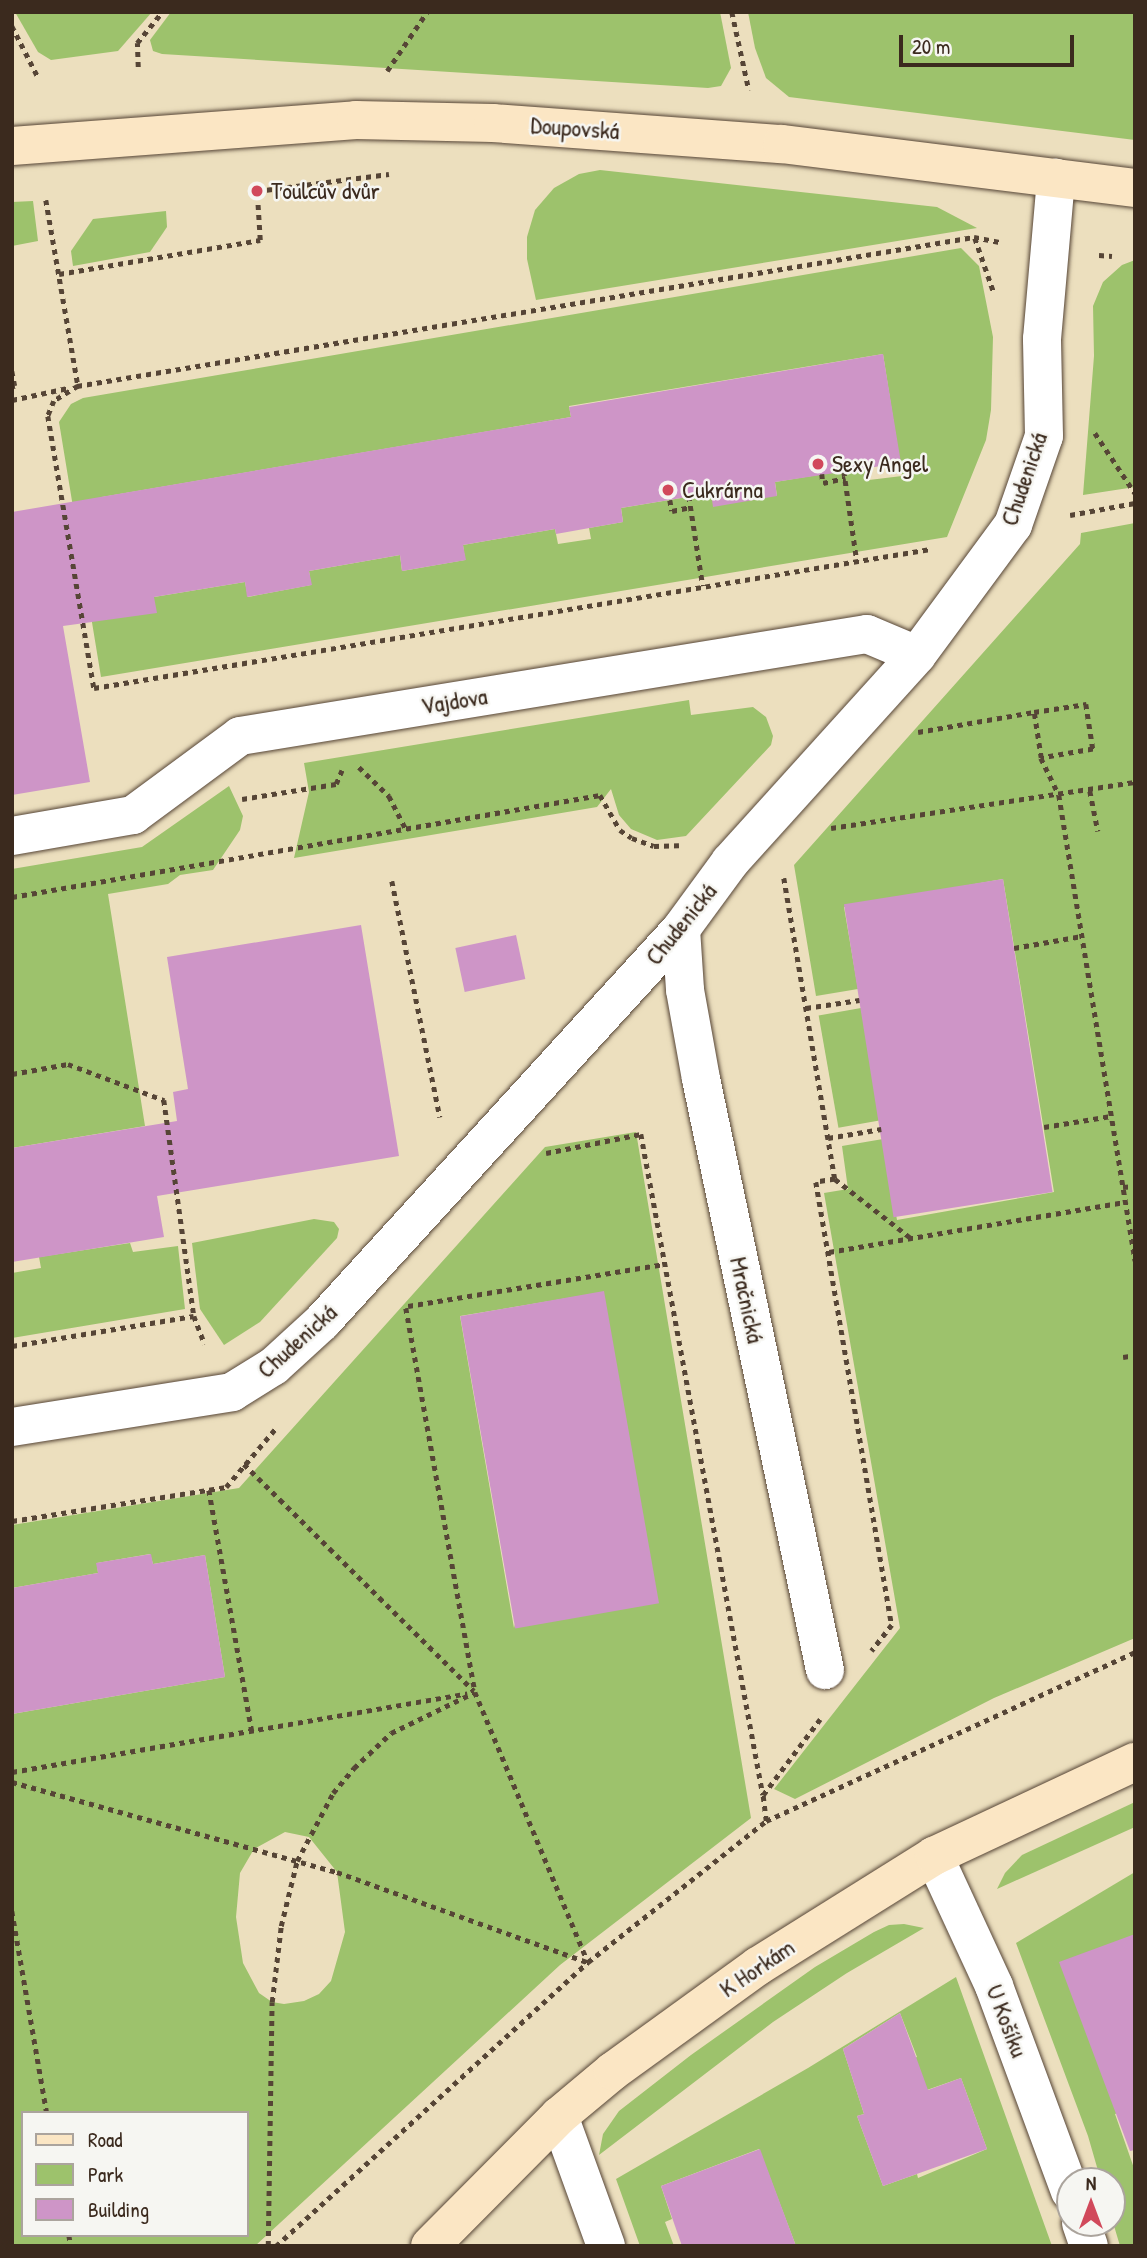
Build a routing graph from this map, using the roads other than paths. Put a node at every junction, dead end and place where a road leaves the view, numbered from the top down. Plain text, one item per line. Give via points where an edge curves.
1 (12, 146) edge
2 (1056, 178) junction
3 (1135, 188) edge
4 (917, 655) junction
5 (12, 836) edge
6 (681, 929) junction
7 (12, 1427) edge
8 (825, 1670) road end
9 (1135, 1762) edge
10 (934, 1856) junction
11 (559, 2116) junction
12 (1061, 2167) edge
13 (430, 2246) edge
14 (606, 2246) edge

1 - 2 street, Doupovská via 356,120 493,122 782,144
2 - 3 street, Doupovská
2 - 4 street, Chudenická via 1042,339 1044,436 1013,525
4 - 5 street, Vajdova via 867,634 240,736 133,815
4 - 6 street, Chudenická via 730,862
6 - 7 street, Chudenická via 322,1322 274,1366 232,1392
6 - 8 street, Mračnická via 685,990 701,1079
9 - 10 street, K Horkám
10 - 11 street, K Horkám via 758,1966
10 - 12 street, U Košíku via 994,1986
11 - 13 street, K Horkám
11 - 14 street

